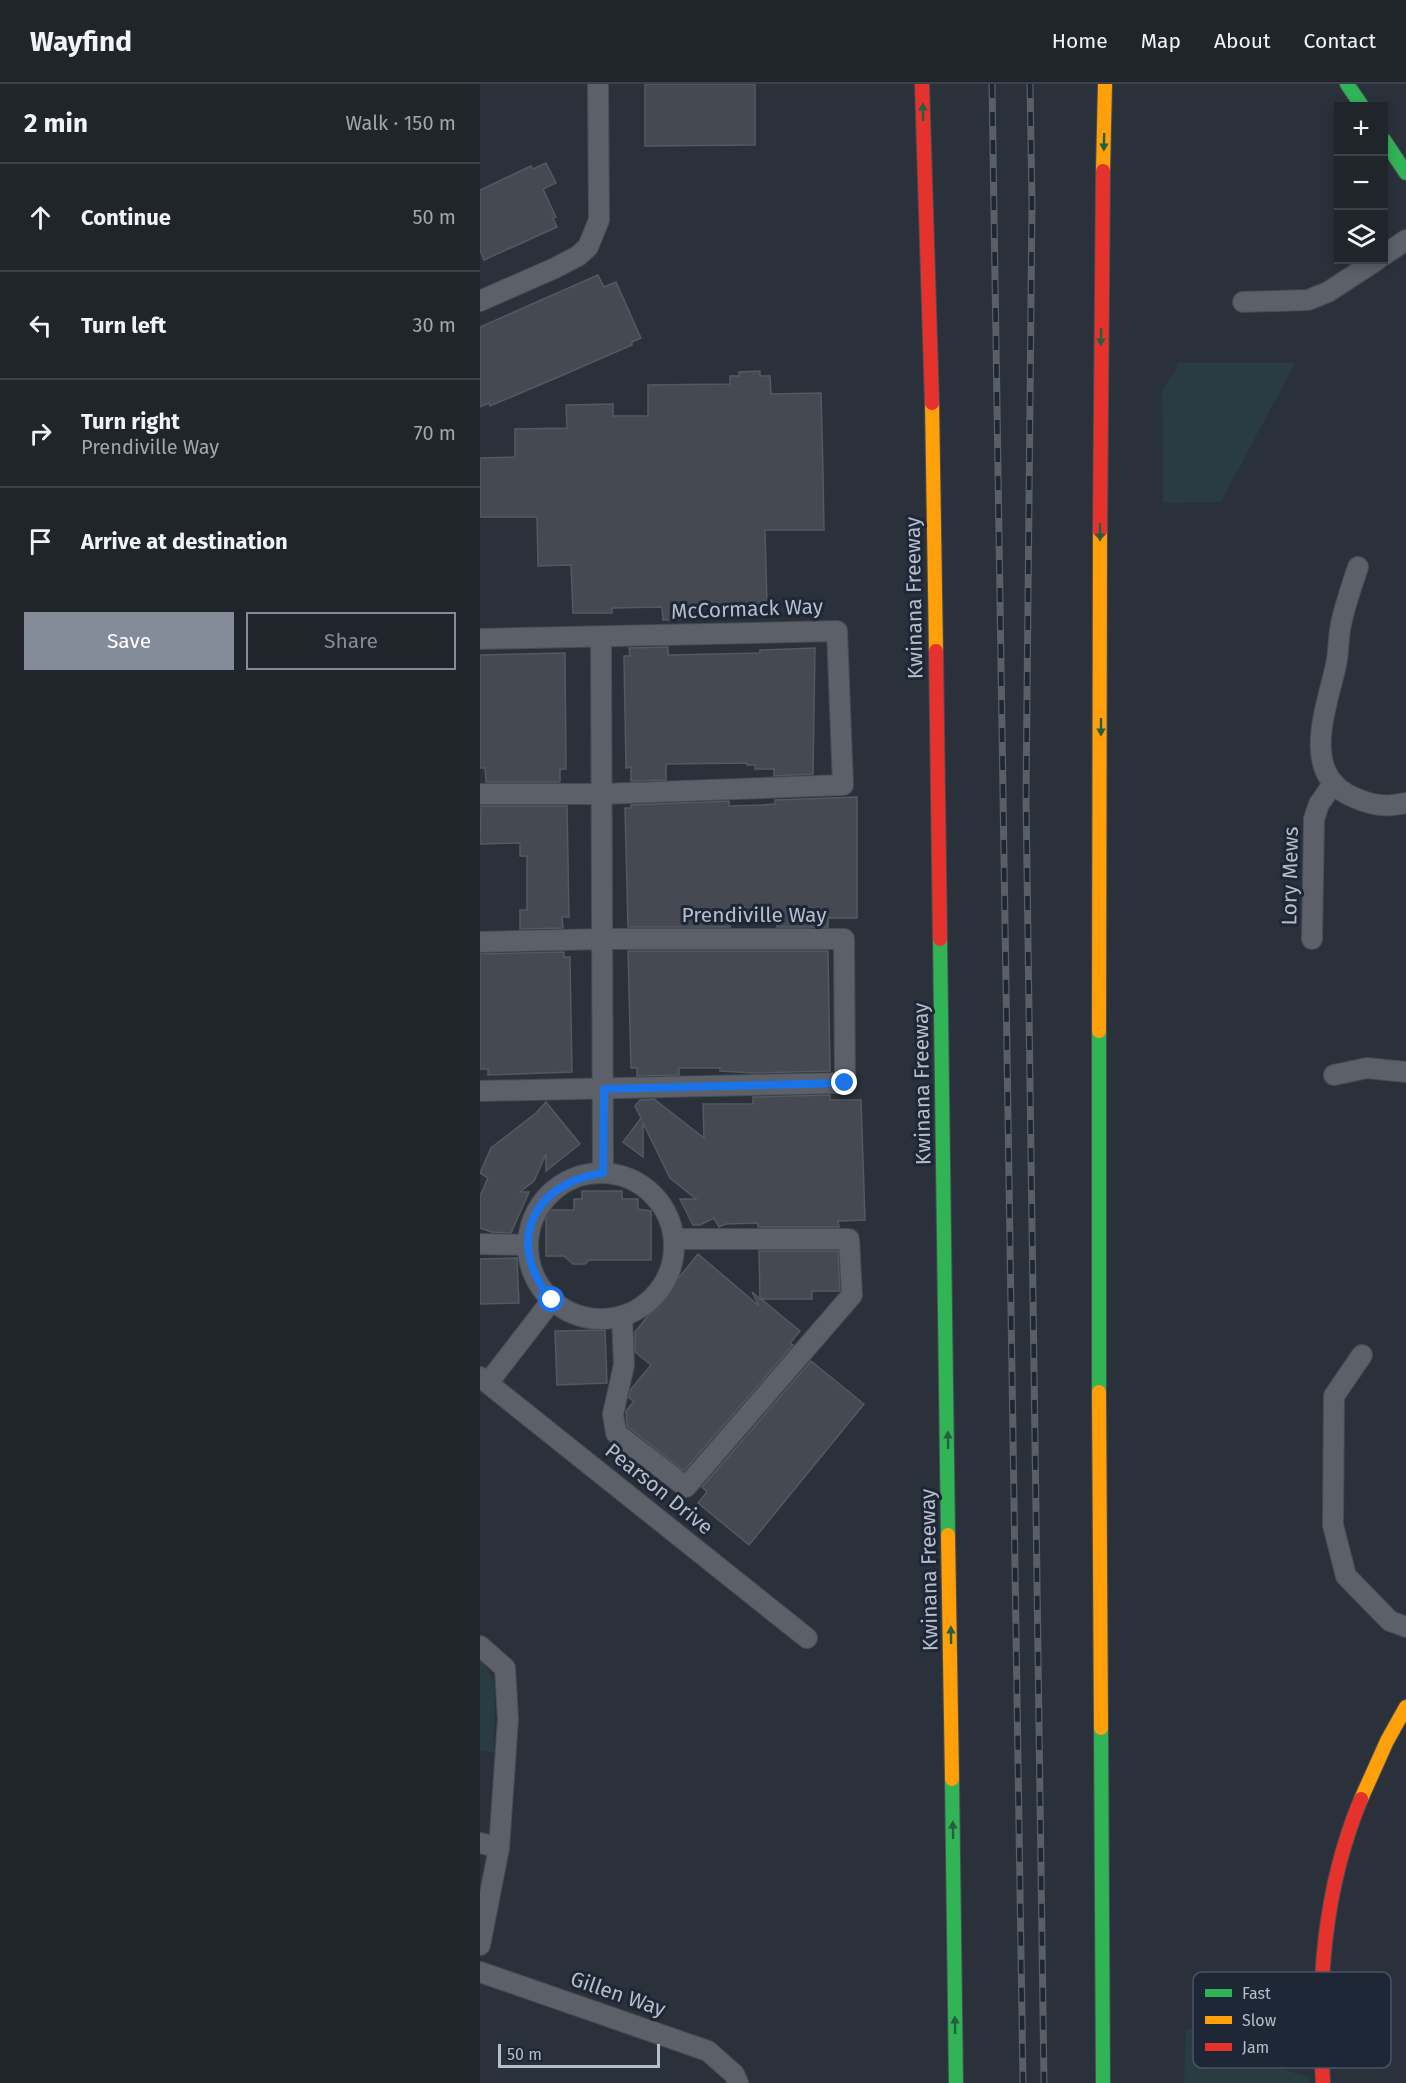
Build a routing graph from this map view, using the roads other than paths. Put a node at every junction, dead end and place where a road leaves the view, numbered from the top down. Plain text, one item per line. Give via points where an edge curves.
1 (598, 84) edge
2 (922, 84) edge
3 (1105, 84) edge
4 (1347, 84) edge
5 (1359, 102) edge
6 (1388, 147) edge
7 (1406, 172) edge
8 (1406, 240) edge
9 (1388, 252) edge
10 (1371, 264) edge
11 (480, 301) edge
12 (1243, 302) dead end
13 (1358, 567) dead end
14 (602, 638) junction
15 (480, 639) edge
16 (1333, 784) junction
17 (480, 794) edge
18 (602, 794) junction
19 (1406, 803) edge
20 (603, 939) junction
21 (1312, 939) dead end
22 (480, 942) edge
23 (1406, 1072) edge
24 (1334, 1075) dead end
25 (604, 1089) junction
26 (480, 1091) edge
27 (603, 1173) junction
28 (675, 1239) junction
29 (480, 1244) edge
30 (528, 1245) junction
31 (552, 1300) junction
32 (622, 1316) junction
33 (1362, 1355) dead end
34 (484, 1380) edge
35 (1406, 1627) edge
36 (807, 1638) dead end
37 (480, 1646) edge
38 (1406, 1707) edge
39 (489, 1846) edge
40 (480, 1945) edge
41 (480, 1972) edge
42 (1321, 1972) edge
43 (1322, 2068) edge
44 (736, 2078) edge
45 (956, 2083) edge
46 (1103, 2083) edge
47 (1323, 2083) edge

1 - 11 street via 599,220 588,247 563,264
45 -> 2 main road, Kwinana Freeway via 932,376
3 -> 46 main road via 1099,429 1098,1193
4 - 5 main road
6 - 7 main road
8 - 9 street
10 - 12 street via 1308,300
13 - 16 street via 1341,624 1337,663 1322,724 1323,766
14 - 15 street, McCormack Way
14 - 18 street
14 - 18 street, McCormack Way via 837,631 843,785
16 - 19 street via 1373,806
16 - 21 street, Lory Mews via 1314,819
17 - 18 street
18 - 20 street
20 - 22 street
20 - 25 street
20 - 25 street, Prendiville Way via 844,939 845,1083
23 - 24 street via 1367,1068
25 - 26 street
25 - 27 street
27 - 28 street via 624,1176 643,1186 669,1218
27 - 30 street via 580,1176 559,1186 543,1202 532,1222
28 - 32 street via 673,1264 662,1287 645,1305
28 - 32 street via 849,1239 852,1295 687,1487 616,1432 612,1414 624,1365
29 - 30 street
30 - 31 street via 538,1285
31 - 32 street via 573,1314 597,1319
31 - 34 street
33 - 35 street via 1334,1396 1333,1525 1346,1576 1390,1621
34 - 36 street, Pearson Drive
37 - 39 street via 505,1668 507,1719
38 - 42 main road via 1391,1728 1354,1814 1330,1895
39 - 40 street
41 - 44 street, Gillen Way via 708,2051
43 - 47 main road

